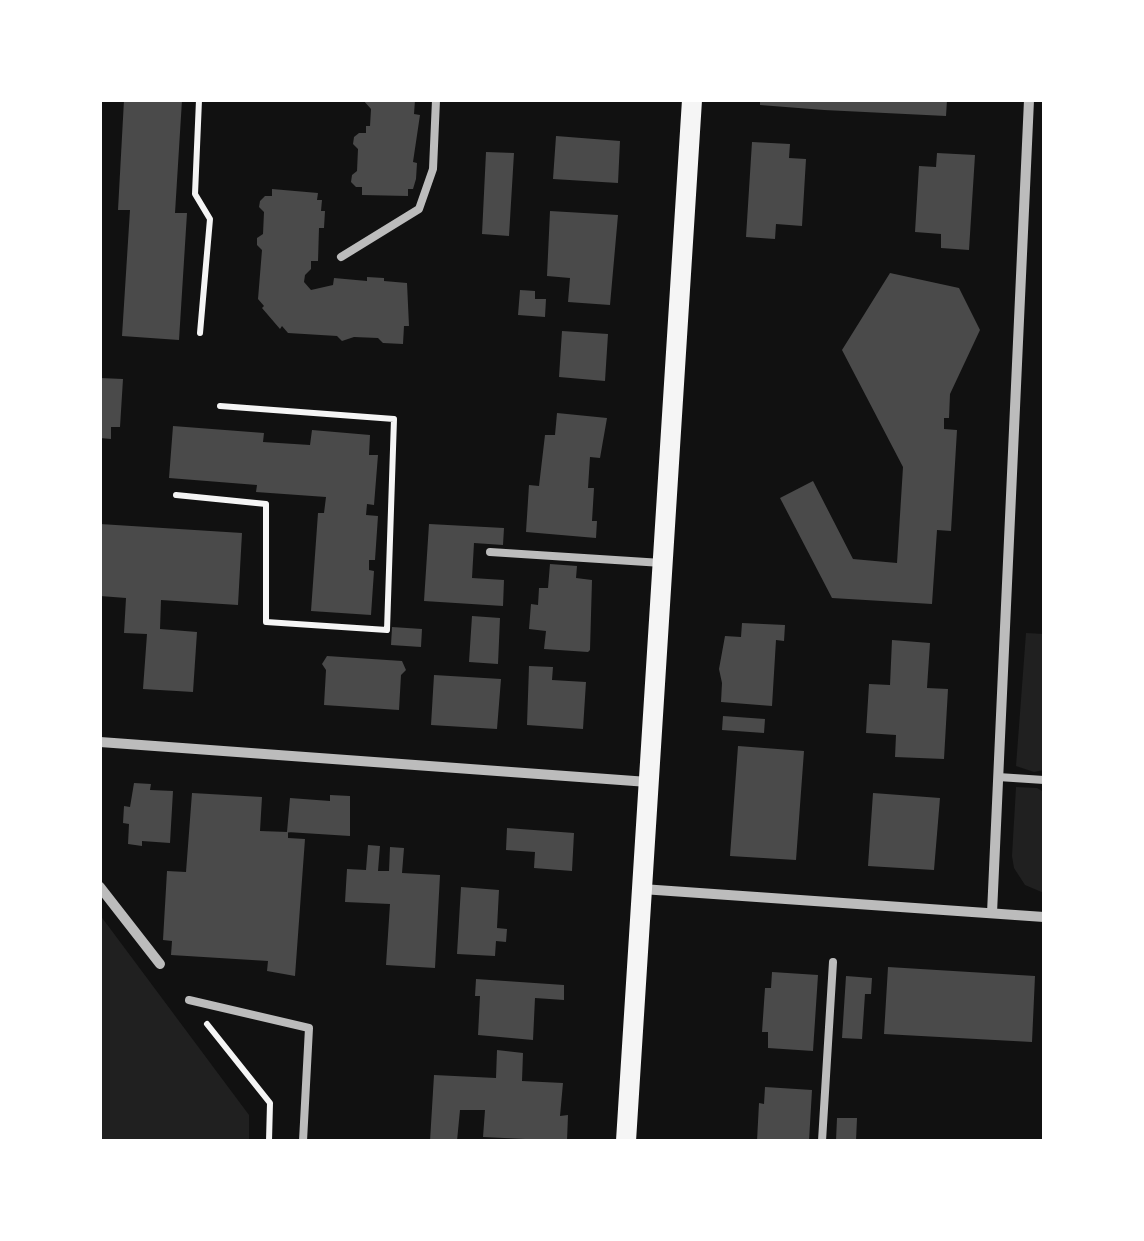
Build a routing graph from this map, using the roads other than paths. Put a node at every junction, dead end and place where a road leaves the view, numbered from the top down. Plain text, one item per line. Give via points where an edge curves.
1 (436, 100) edge
2 (692, 100) edge
3 (1029, 100) edge
4 (340, 257) dead end
5 (490, 552) dead end
6 (662, 563) junction
7 (100, 742) edge
8 (998, 777) junction
9 (1044, 780) edge
10 (648, 782) junction
11 (100, 887) edge
12 (641, 888) junction
13 (992, 913) junction
14 (1044, 917) edge
15 (832, 962) dead end
16 (160, 964) dead end
17 (189, 1000) road end
18 (303, 1141) edge
19 (626, 1141) edge
20 (822, 1141) edge

1 - 4 lane via 433,169 418,208
2 - 6 main road
3 - 8 street
5 - 6 lane
6 - 10 main road
7 - 10 street
8 - 9 lane
8 - 13 street
10 - 12 main road
11 - 16 street
12 - 13 street
12 - 19 main road
13 - 14 street
15 - 20 lane
17 - 18 lane via 309,1028

